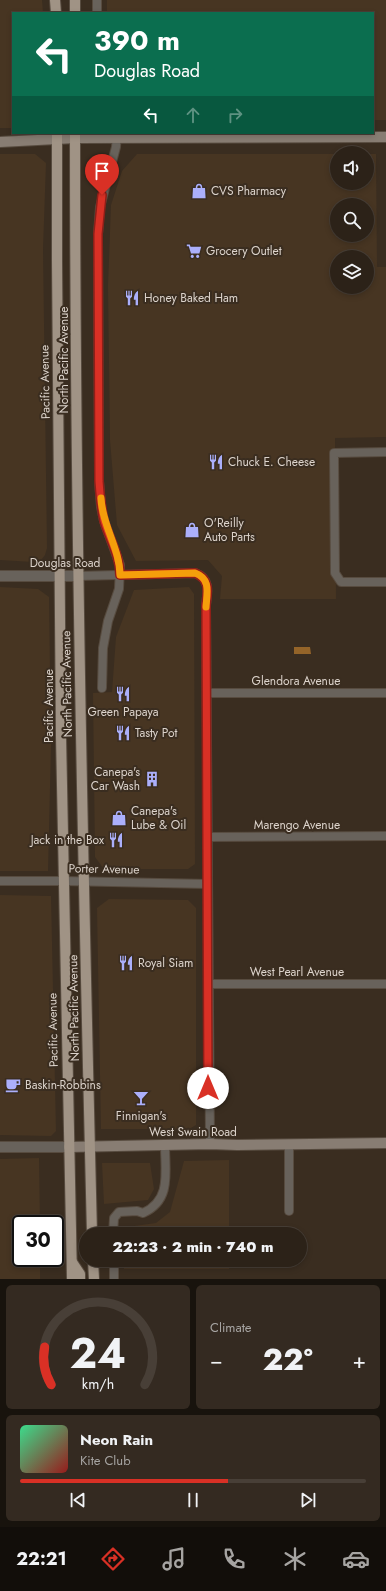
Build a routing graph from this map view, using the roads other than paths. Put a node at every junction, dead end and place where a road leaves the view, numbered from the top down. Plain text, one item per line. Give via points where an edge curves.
1 (55, 0) edge
2 (75, 0) edge
3 (97, 0) edge
4 (56, 12) edge
5 (75, 12) edge
6 (97, 12) edge
7 (76, 135) edge
8 (117, 135) edge
9 (58, 136) edge
10 (386, 137) edge
11 (0, 142) edge
12 (386, 452) edge
13 (120, 575) junction
14 (0, 576) edge
15 (60, 576) junction
16 (78, 576) junction
17 (386, 582) edge
18 (102, 688) dead end
19 (207, 693) junction
20 (386, 693) edge
21 (386, 836) edge
22 (208, 838) junction
23 (0, 881) edge
24 (64, 881) junction
25 (84, 882) junction
26 (208, 884) junction
27 (208, 984) junction
28 (386, 984) edge
29 (386, 1143) edge
30 (165, 1144) junction
31 (210, 1144) junction
32 (289, 1144) junction
33 (90, 1146) junction
34 (69, 1147) junction
35 (0, 1148) edge
36 (289, 1211) dead end
37 (92, 1227) edge
38 (113, 1227) edge
39 (72, 1262) junction
40 (93, 1267) edge
41 (114, 1267) edge
42 (72, 1279) edge
43 (80, 1279) edge
44 (94, 1279) edge
45 (114, 1279) edge

1 - 4 main road
2 - 5 main road
3 - 6 street
7 - 8 main road
7 - 9 main road
7 - 16 main road, North Pacific Avenue
8 - 10 main road
8 - 13 street via 100,207 98,255 101,507 118,559
9 - 11 main road
9 - 15 main road, Pacific Avenue
12 - 17 street via 334,453 335,573 341,582
13 - 16 street, Douglas Road
13 - 18 street via 119,589 105,634
13 - 19 street, Douglas Road via 195,573 204,578 208,587
14 - 15 street, Douglas Road
15 - 16 street, Douglas Road
15 - 24 main road, Pacific Avenue
16 - 25 main road, North Pacific Avenue
19 - 20 street, Glendora Avenue
19 - 22 street
21 - 22 street, Marengo Avenue
22 - 26 street
23 - 24 street, Porter Avenue
24 - 25 street, Porter Avenue
24 - 34 main road, Pacific Avenue
25 - 26 street, Porter Avenue
25 - 33 main road, North Pacific Avenue
26 - 27 street
27 - 28 street, West Pearl Avenue
27 - 31 street
29 - 32 main road, West Swain Road
30 - 31 main road, West Swain Road
30 - 33 main road, West Swain Road
30 - 38 street via 165,1186 160,1200 151,1210 143,1213 119,1212 114,1218
31 - 32 main road, West Swain Road
32 - 36 street
33 - 34 main road, West Swain Road
33 - 37 main road, North Pacific Avenue
34 - 35 street, West Swain Road
34 - 39 main road, Pacific Avenue
39 - 42 main road, Pacific Avenue
39 - 43 main road via 80,1274
40 - 44 main road
41 - 45 street

